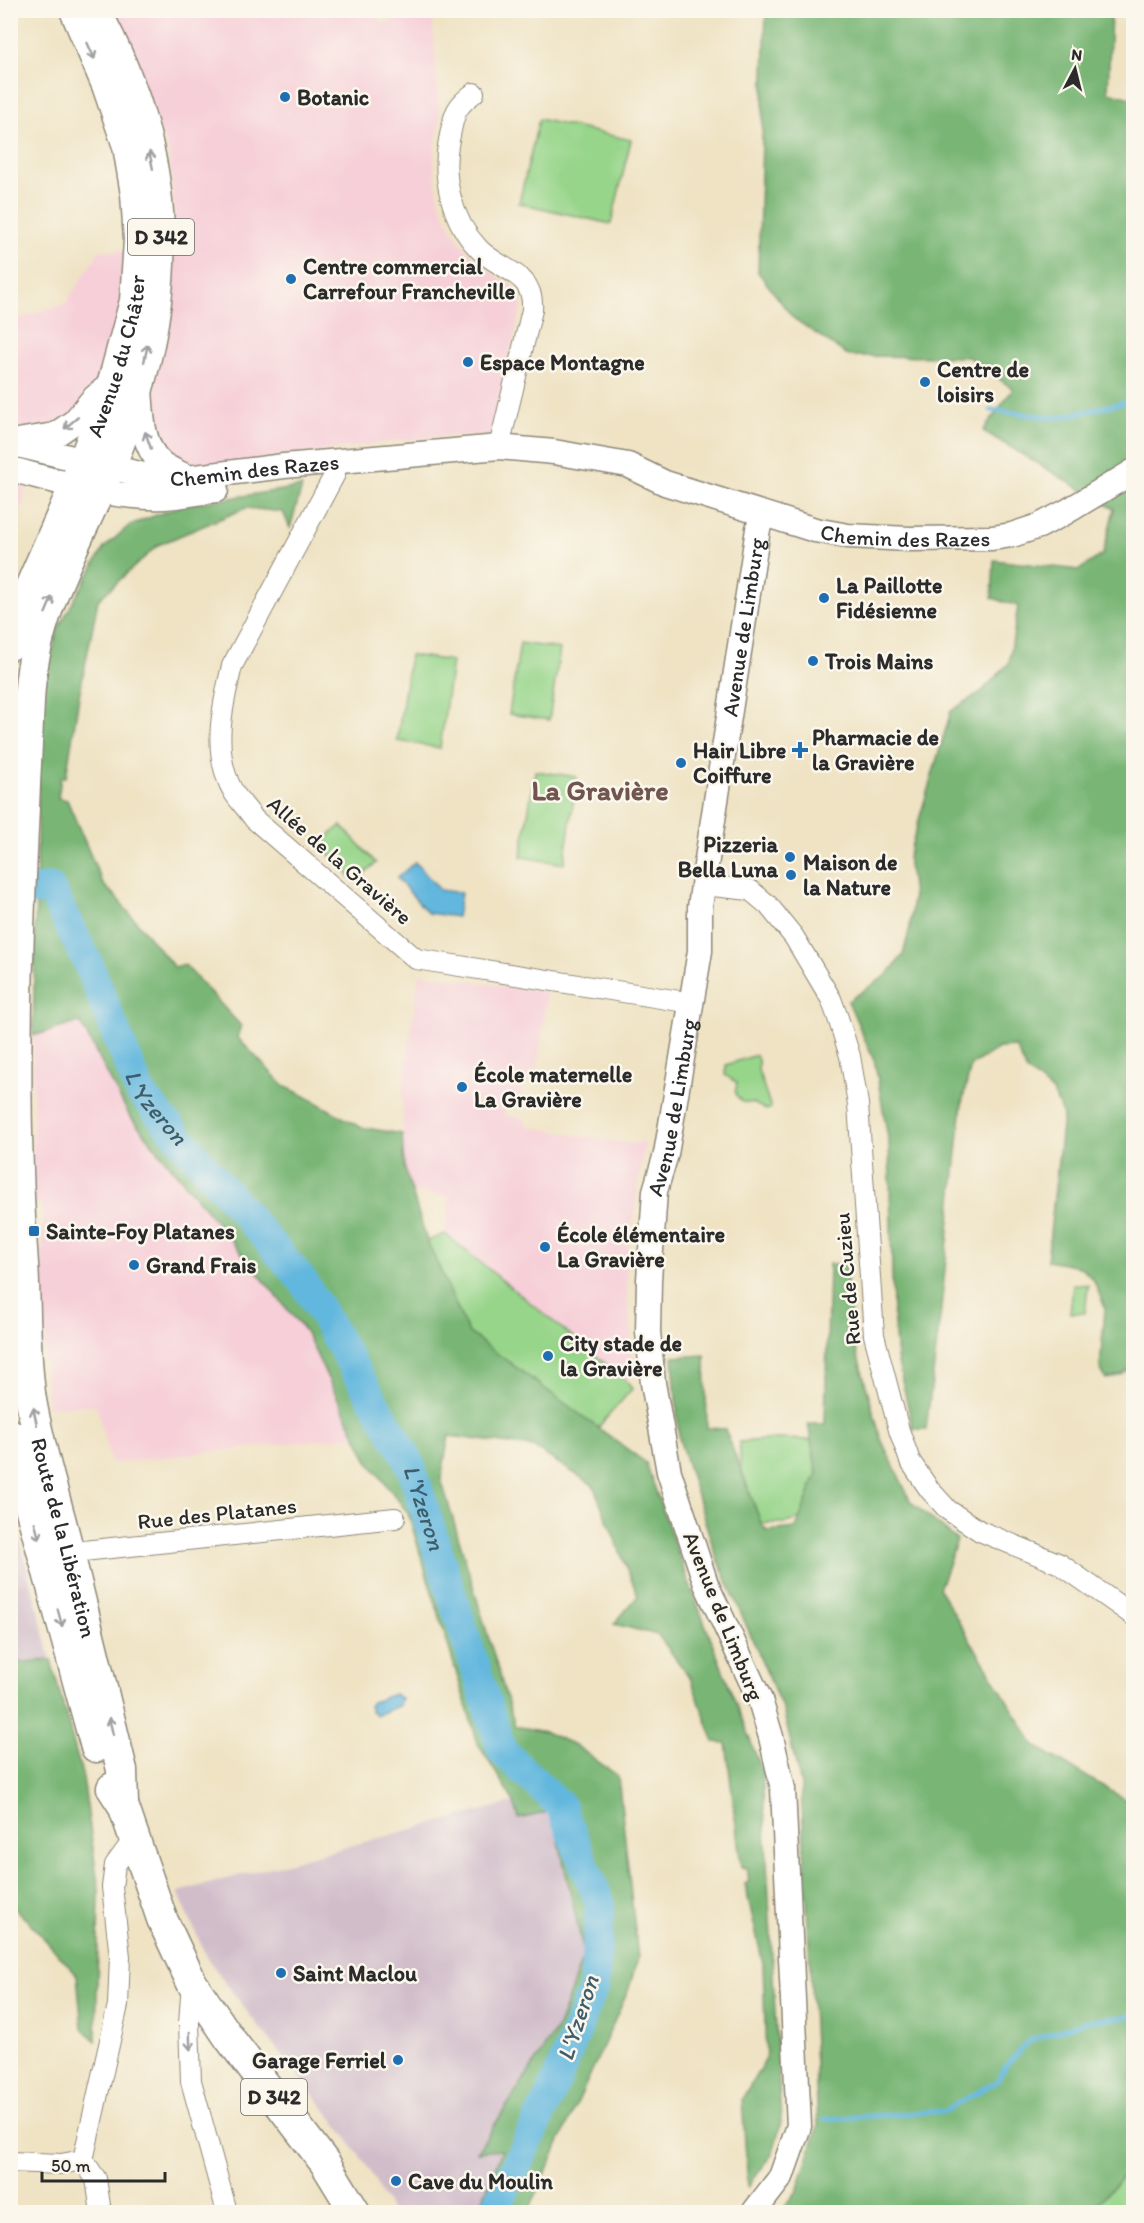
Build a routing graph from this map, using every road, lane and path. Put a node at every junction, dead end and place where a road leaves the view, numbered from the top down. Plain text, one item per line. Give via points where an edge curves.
1 (83, 12) edge
2 (474, 93) dead end
3 (126, 383) junction
4 (10, 443) edge
5 (499, 447) junction
6 (399, 457) junction
7 (434, 465) junction
8 (10, 469) edge
9 (1134, 471) edge
10 (335, 474) junction
11 (92, 477) junction
12 (187, 478) junction
13 (665, 483) junction
14 (763, 515) junction
15 (10, 645) edge
16 (703, 885) junction
17 (692, 1003) junction
18 (10, 1434) edge
19 (395, 1518) dead end
20 (57, 1558) junction
21 (1134, 1616) edge
22 (134, 1839) junction
23 (192, 1983) junction
24 (83, 2160) junction
25 (10, 2162) edge
26 (101, 2212) edge
27 (227, 2212) edge
28 (355, 2212) edge
29 (754, 2212) edge

1 - 3 main road, Avenue du Châter / D 342 via 117,52 152,158 158,203 161,239 155,310
2 - 5 street via 461,102 453,117 446,154 452,204 478,249 528,285 533,297
3 -> 4 street via 93,399 74,422 55,435
3 - 11 main road, Avenue du Châter / D 342
12 -> 3 street via 161,463 152,452
4 - 11 street
5 - 6 street, Chemin des Razes
5 - 7 street, Chemin des Razes
5 - 13 street, Chemin des Razes via 628,465
6 - 10 street, Chemin des Razes
6 - 12 street, Chemin des Razes
7 - 10 street, Chemin des Razes
7 - 13 street, Chemin des Razes via 532,463
8 - 11 street
9 - 14 street, Chemin des Razes via 1039,526 992,538 848,536
10 - 11 street, Chemin des Razes via 165,497
10 - 17 street, Allée de la Gravière via 232,666 220,733 222,761 234,792 254,819 416,959
11 - 12 street, Chemin des Razes
11 - 15 main road, D 342 via 18,615
20 -> 11 main road, Route de la Libération / D 342 via 31,1397 19,1189 19,938 32,661 41,623 78,534
13 - 14 street, Chemin des Razes
14 - 16 street, Avenue de Limburg
16 - 17 street, Avenue de Limburg via 700,951
16 - 21 street, Rue de Cuzieu via 750,890 768,905 795,937 835,1009 850,1056 858,1104 874,1335 910,1461 948,1510 980,1531 1060,1564
17 - 29 street, Avenue de Limburg via 656,1191 648,1332 669,1472 706,1584 760,1700 783,1789 800,2126 781,2177
18 -> 20 main road, Route de la Libération / D 342
19 - 20 street, Rue des Platanes via 83,1551
20 - 22 main road, Route de la Libération / D 342 via 122,1770 123,1805
22 - 23 main road, Route de la Libération / D 342 via 162,1919
22 - 24 street via 115,1865 112,1887 120,1957 118,2005
23 -> 27 street, Route de la Libération via 191,2081
23 - 28 main road, Route de la Libération / D 342 via 325,2163
24 - 25 street via 61,2164
24 - 26 street via 96,2180

